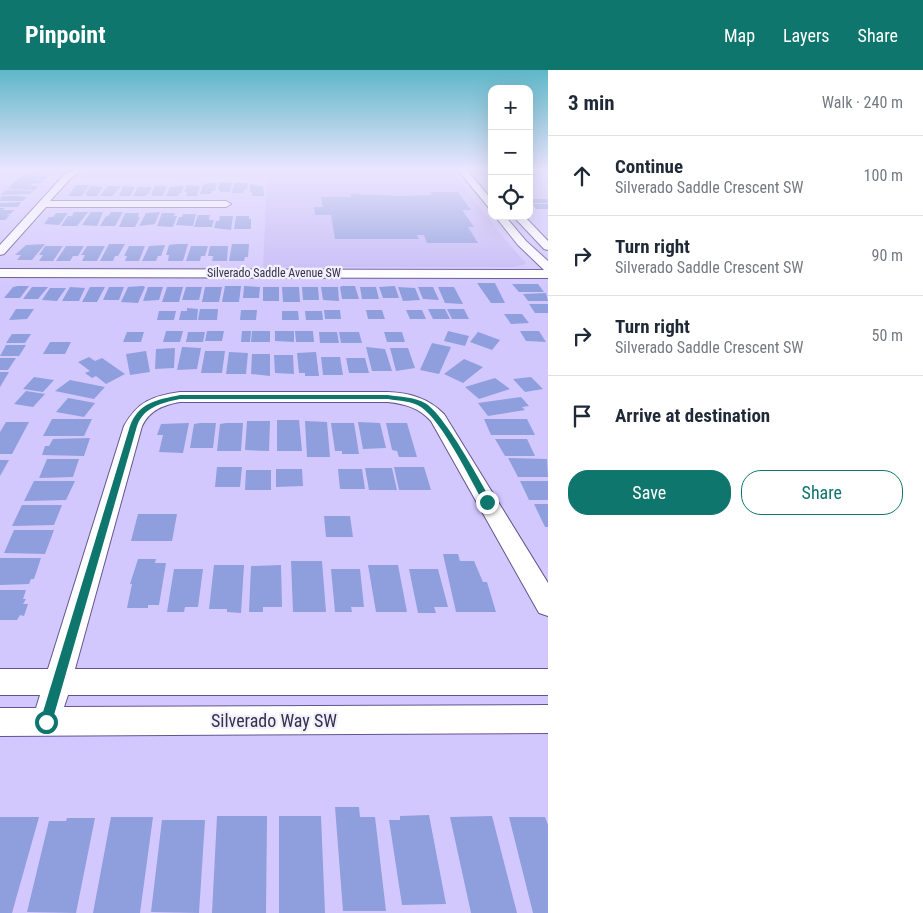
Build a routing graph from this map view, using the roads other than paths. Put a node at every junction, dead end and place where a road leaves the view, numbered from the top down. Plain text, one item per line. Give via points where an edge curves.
1 (39, 208) edge
2 (503, 220) edge
3 (522, 220) edge
4 (548, 247) edge
5 (0, 252) edge
6 (548, 267) edge
7 (0, 273) edge
8 (548, 274) edge
9 (548, 605) edge
10 (57, 681) junction
11 (0, 682) edge
12 (548, 682) edge
13 (548, 718) edge
14 (0, 722) edge
15 (46, 722) junction

1 - 5 street
2 - 6 street
3 - 4 street
7 - 8 street, Silverado Saddle Avenue SW
9 - 10 street via 438,418 424,405 388,397 180,397 156,402 138,414
10 - 11 street
10 - 12 street
10 - 15 street
13 - 15 street, Silverado Way SW
14 - 15 street, Silverado Way SW

